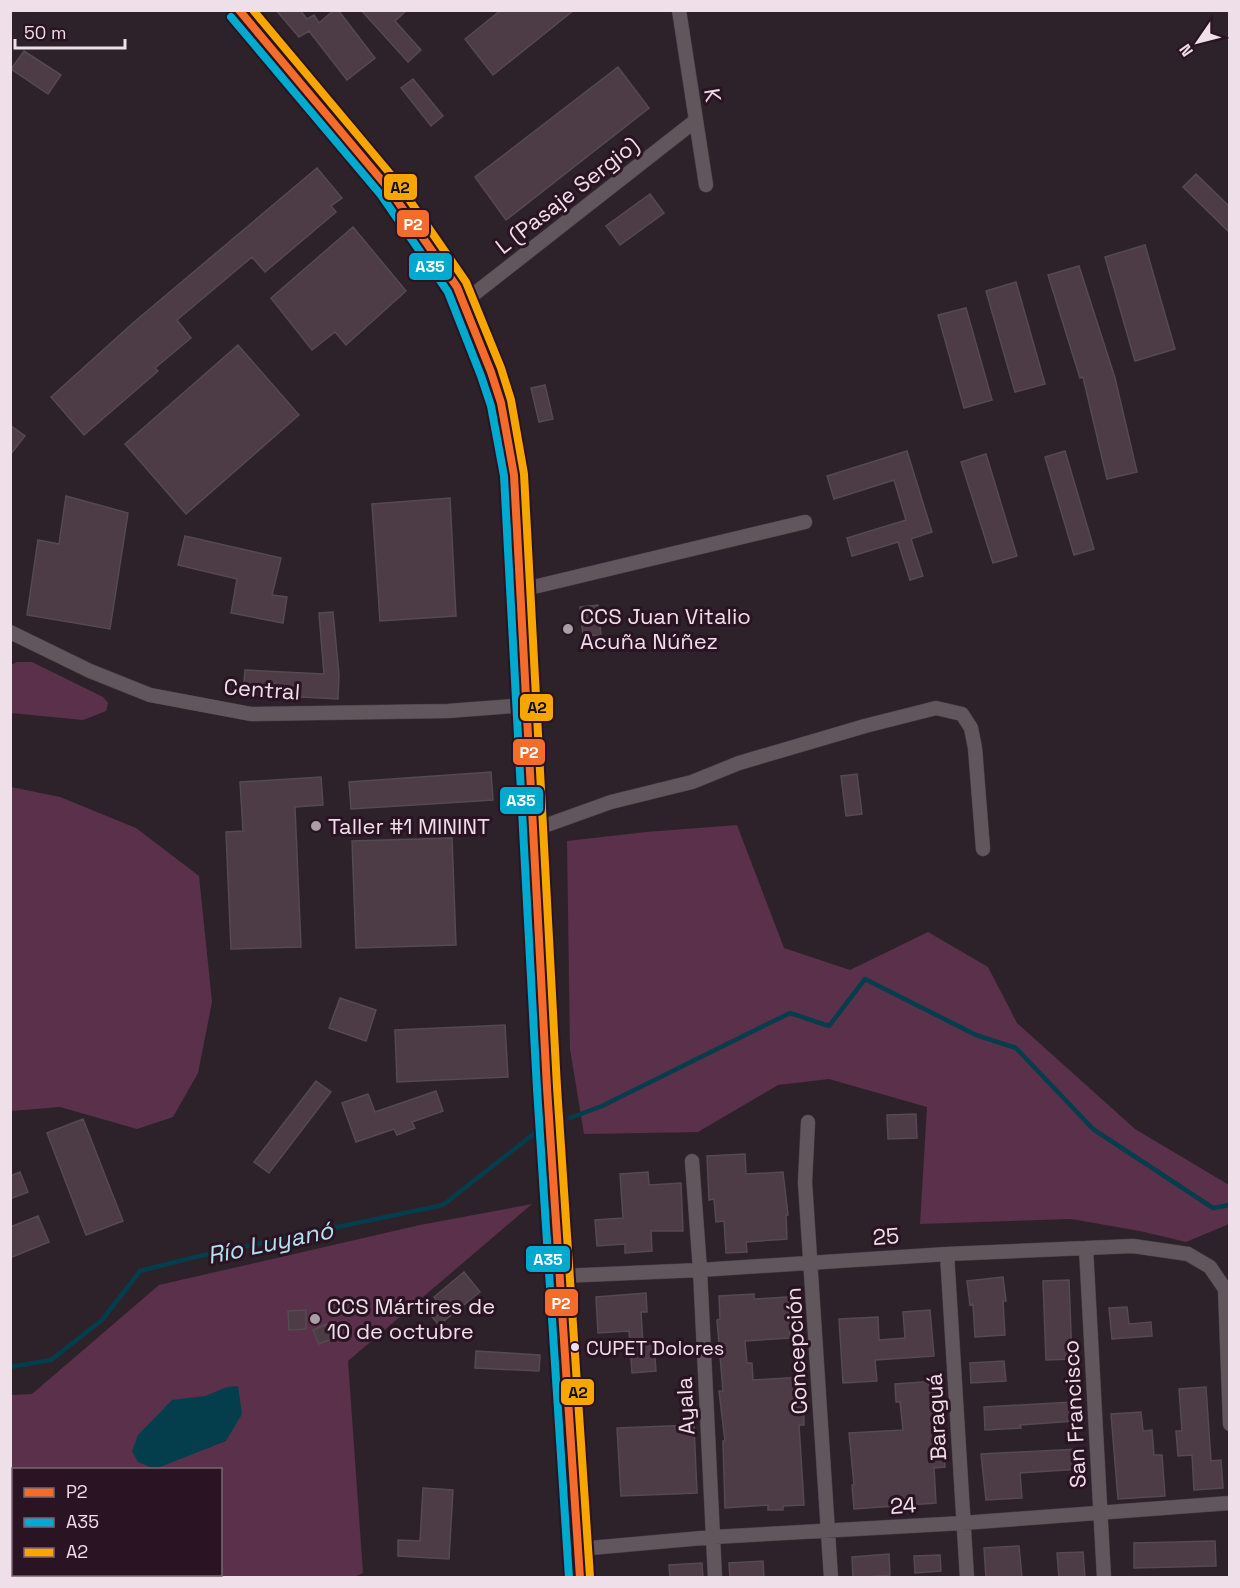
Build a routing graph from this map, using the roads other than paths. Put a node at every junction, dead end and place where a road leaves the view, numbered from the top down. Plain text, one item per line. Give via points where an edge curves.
1 (239, 10) edge
2 (679, 10) edge
3 (695, 121) junction
4 (706, 185) dead end
5 (464, 302) junction
6 (805, 522) dead end
7 (521, 590) junction
8 (10, 632) edge
9 (526, 705) junction
10 (533, 830) junction
11 (983, 849) dead end
12 (808, 1122) dead end
13 (692, 1161) dead end
14 (1086, 1248) junction
15 (947, 1254) junction
16 (812, 1262) junction
17 (700, 1270) junction
18 (561, 1276) junction
19 (1227, 1288) edge
20 (1228, 1359) edge
21 (1230, 1424) edge
22 (1230, 1503) edge
23 (1100, 1512) junction
24 (963, 1522) junction
25 (828, 1531) junction
26 (712, 1537) junction
27 (579, 1548) junction
28 (580, 1578) edge
29 (715, 1578) edge
30 (831, 1578) edge
31 (967, 1578) edge
32 (1104, 1578) edge

1 - 5 main road via 389,189
2 - 3 street, K
3 - 4 street, K
3 - 5 street, L (Pasaje Sergio)
5 - 7 main road via 503,415 514,475
6 - 7 street
7 - 9 main road
8 - 9 street, Central via 150,695 251,714 448,711
9 - 10 main road
10 - 11 street via 611,802 692,782 739,763 936,708 962,714 971,728
10 - 18 main road
12 - 16 street, Concepción via 805,1182
13 - 17 street, Ayala
14 - 15 street, 25
14 - 19 street, 25 via 1132,1246 1188,1254 1210,1267
14 - 23 street, San Francisco
15 - 16 street, 25
15 - 24 street, Baraguá
16 - 17 street, 25
16 - 25 street, Concepción
17 - 18 street, 25
17 - 26 street, Ayala
18 - 27 main road
19 - 20 street
20 - 21 street
22 - 23 street, 24
23 - 24 street, 24
23 - 32 street, San Francisco
24 - 25 street, 24
24 - 31 street, Baraguá
25 - 26 street, 24
25 - 30 street, Concepción
26 - 27 street, 24
26 - 29 street, Ayala
27 - 28 main road

